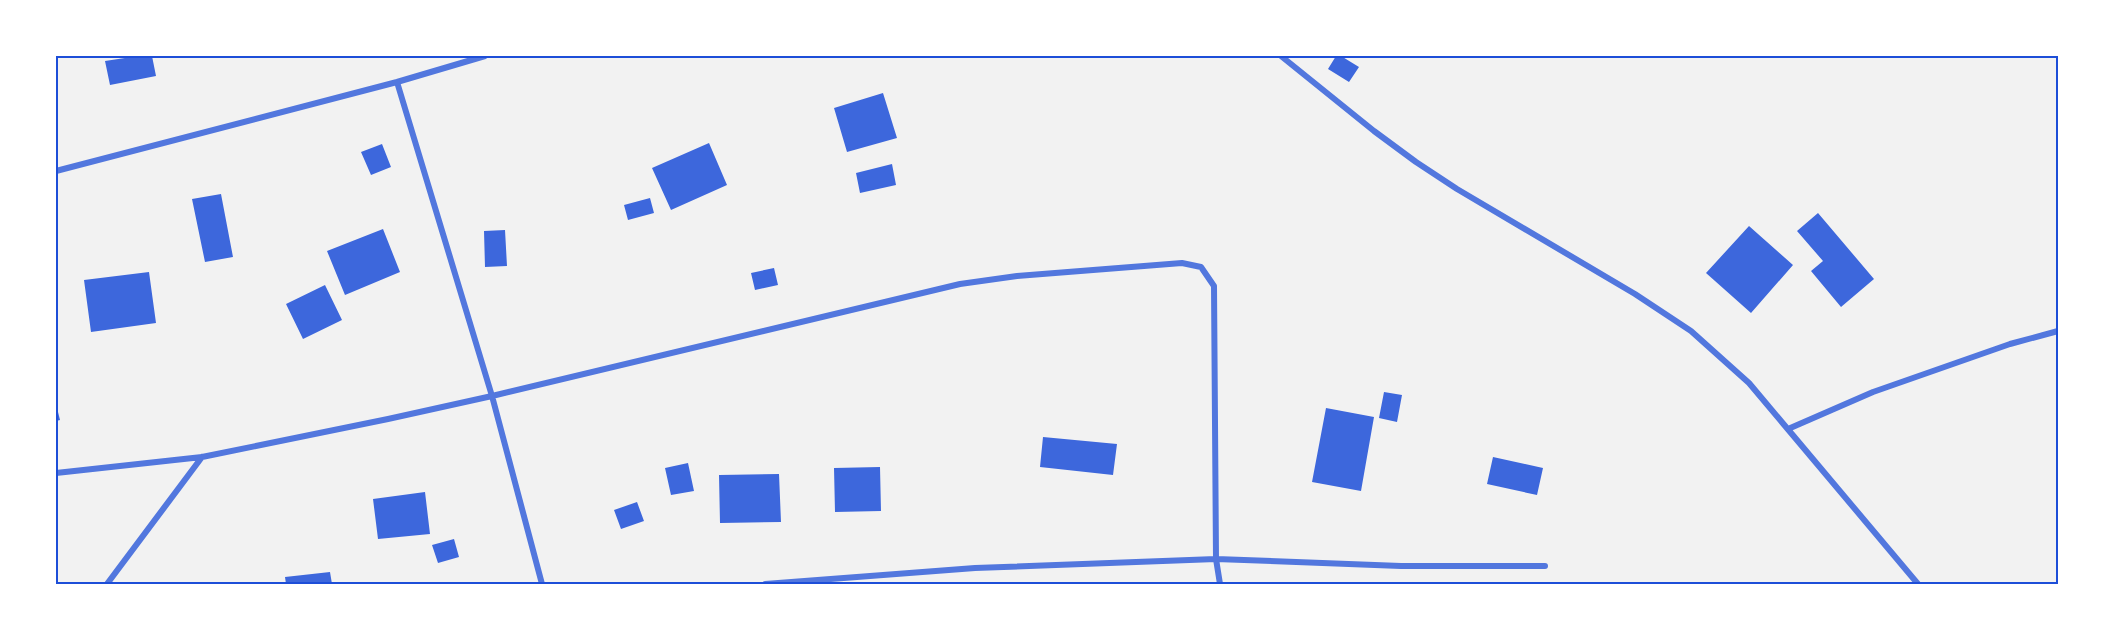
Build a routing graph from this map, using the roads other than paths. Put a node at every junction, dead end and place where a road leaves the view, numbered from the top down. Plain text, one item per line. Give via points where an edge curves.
1 (485, 56) edge
2 (1281, 56) edge
3 (397, 82) junction
4 (56, 171) edge
5 (2058, 331) edge
6 (492, 396) junction
7 (1788, 429) junction
8 (202, 457) junction
9 (56, 472) edge
10 (1216, 560) junction
11 (1545, 566) dead end
12 (107, 585) edge
13 (542, 585) edge
14 (765, 585) edge
15 (1220, 585) edge
16 (1918, 585) edge

1 - 3 street
2 - 7 street via 1416,162 1691,331 1749,383
3 - 4 street
3 - 6 street
5 - 7 street via 1873,392
6 - 8 street
6 - 10 street via 960,284 1182,263 1202,267 1214,286
6 - 13 street
7 - 16 street
8 - 9 street
8 - 12 street
10 - 11 street
10 - 14 street via 975,568
10 - 15 street

